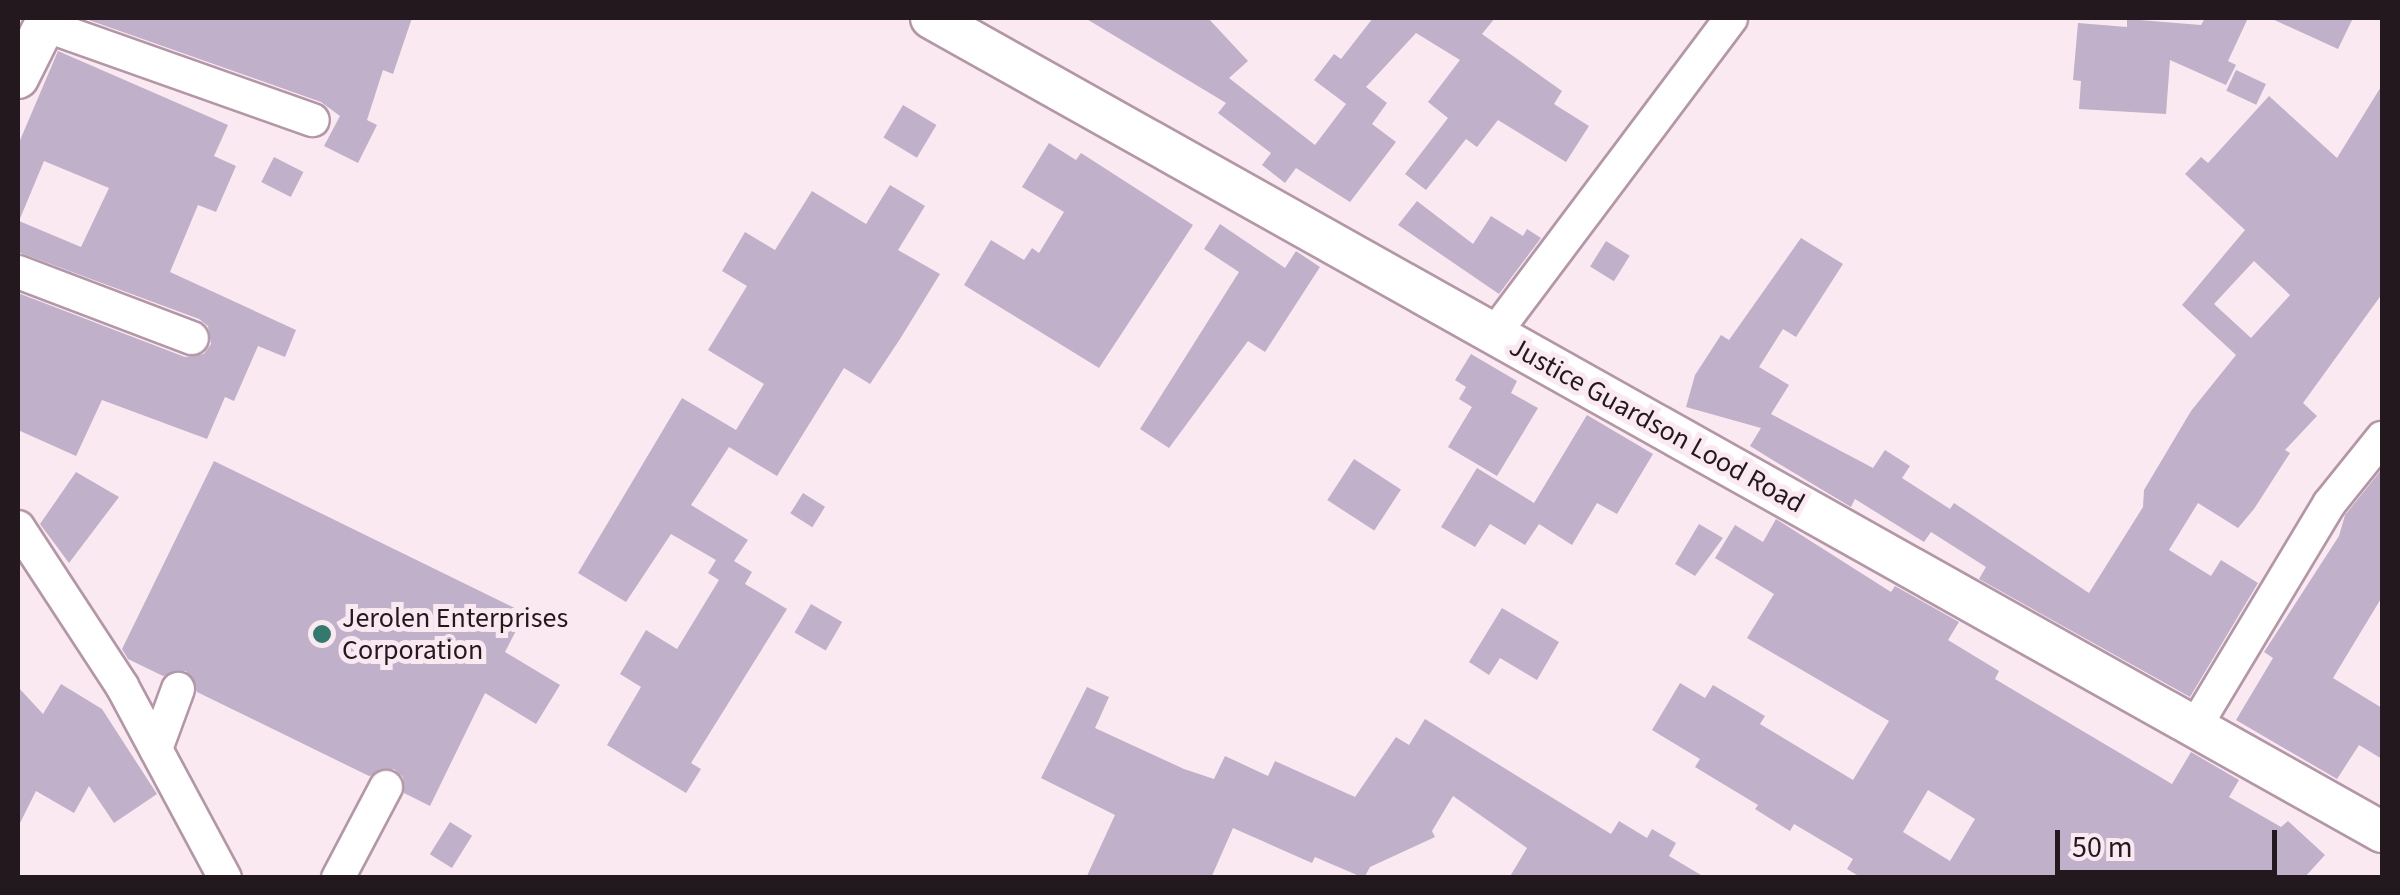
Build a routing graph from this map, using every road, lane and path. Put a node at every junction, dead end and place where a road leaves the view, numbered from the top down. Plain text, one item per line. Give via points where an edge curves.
1 (930, 18) edge
2 (1731, 18) edge
3 (46, 21) edge
4 (18, 78) edge
5 (313, 120) dead end
6 (18, 272) edge
7 (1494, 334) junction
8 (192, 338) dead end
9 (2382, 438) edge
10 (18, 527) edge
11 (178, 689) dead end
12 (2196, 727) junction
13 (156, 749) junction
14 (386, 787) dead end
15 (2382, 832) edge
16 (225, 878) edge
17 (338, 878) edge

1 - 7 main road, Justice Guardson Lood Road
2 - 7 street
3 - 4 main road
3 - 5 street
6 - 8 street
7 - 12 main road, Justice Guardson Lood Road
9 - 12 street via 2329,504
10 - 13 street
11 - 13 street
12 - 15 main road, Justice Guardson Lood Road
13 - 16 street
14 - 17 street

